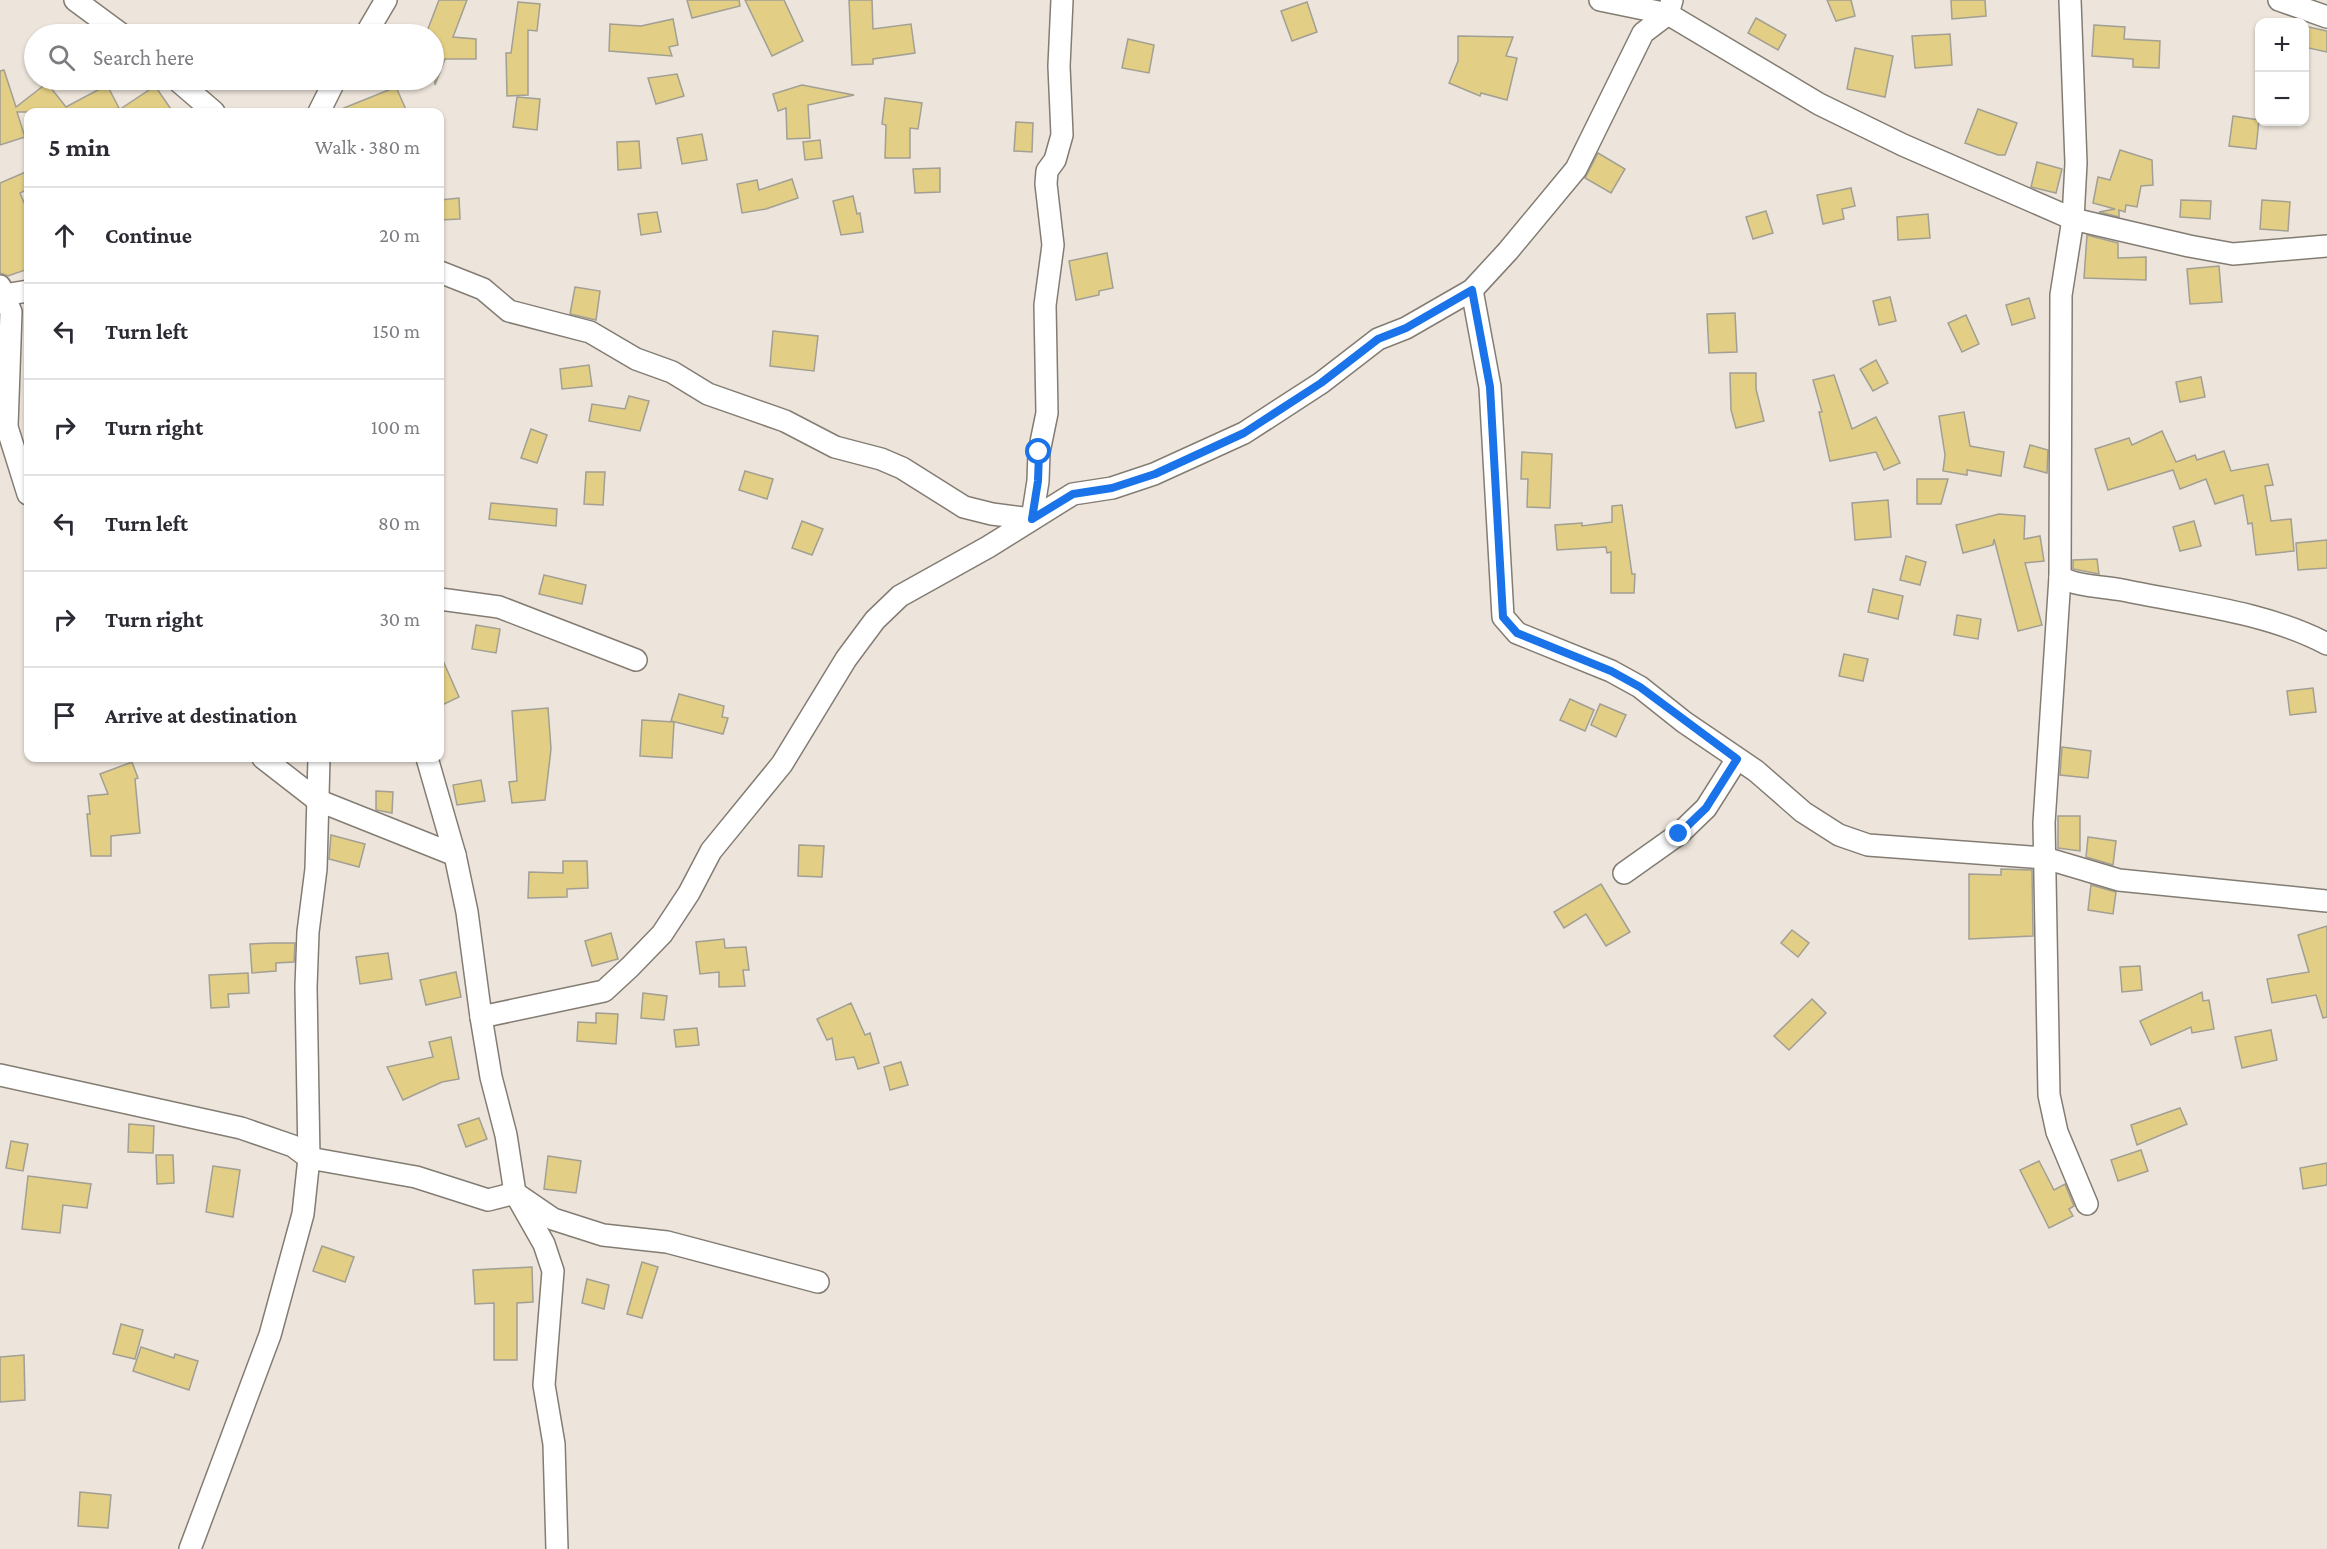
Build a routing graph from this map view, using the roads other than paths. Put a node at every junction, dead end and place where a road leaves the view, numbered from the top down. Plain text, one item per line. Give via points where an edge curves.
1 (75, 0) edge
2 (386, 0) edge
3 (1062, 0) edge
4 (1600, 0) edge
5 (2070, 0) edge
6 (2279, 0) edge
7 (1670, 7) edge
8 (2327, 17) edge
9 (107, 24) edge
10 (372, 24) edge
11 (189, 90) edge
12 (330, 90) edge
13 (209, 108) edge
14 (321, 108) edge
15 (2073, 219) junction
16 (2327, 246) edge
17 (444, 274) edge
18 (2, 290) edge
19 (1472, 290) junction
20 (24, 291) edge
21 (24, 481) edge
22 (1032, 519) junction
23 (2060, 578) junction
24 (444, 600) edge
25 (2327, 644) edge
26 (636, 660) dead end
27 (1737, 759) junction
28 (268, 762) edge
29 (319, 762) edge
30 (428, 762) edge
31 (317, 800) junction
32 (454, 855) junction
33 (2045, 858) junction
34 (1624, 873) dead end
35 (2327, 901) edge
36 (481, 1017) junction
37 (0, 1075) edge
38 (309, 1158) junction
39 (514, 1192) junction
40 (2086, 1204) dead end
41 (818, 1282) dead end
42 (190, 1549) edge
43 (557, 1549) edge

1 - 9 street
2 - 10 street
3 - 22 street via 1062,135 1055,160 1047,171 1046,184 1053,245 1045,305 1047,413
4 - 7 street
5 - 15 street via 2076,163
6 - 8 street
7 - 15 street via 1819,104
7 - 19 street via 1643,33 1576,169
11 - 13 street
12 - 14 street
15 - 16 street via 2233,254
15 - 23 street via 2061,295
17 - 22 street via 483,290 509,311 590,332 708,394 785,422 835,447 891,464 964,507
18 - 20 street
18 - 21 street via 11,312 7,427
19 - 22 street via 1406,328 1378,339 1321,383 1244,433 1155,474 1112,488 1073,494
19 - 27 street via 1490,387 1503,617 1517,633 1640,687
22 - 36 street via 900,596 875,620 846,659 782,764 711,851 662,934 604,991
23 - 25 street via 2074,585 2096,585 2199,605 2300,630
23 - 33 street
24 - 26 street via 499,607
27 - 33 street via 1803,812 1839,835 1868,845
27 - 34 street via 1706,808 1679,834
28 - 31 street
29 - 31 street
30 - 32 street
31 - 32 street
31 - 38 street via 316,869 306,987
32 - 36 street via 467,912
33 - 35 street via 2119,880
33 - 40 street via 2049,1095 2056,1132
36 - 39 street
37 - 38 street via 241,1128 293,1146
38 - 39 street via 416,1177 488,1200
38 - 42 street via 303,1214 270,1335
39 - 41 street via 553,1219 603,1235 667,1242
39 - 43 street via 544,1244 554,1271 544,1384 554,1444

